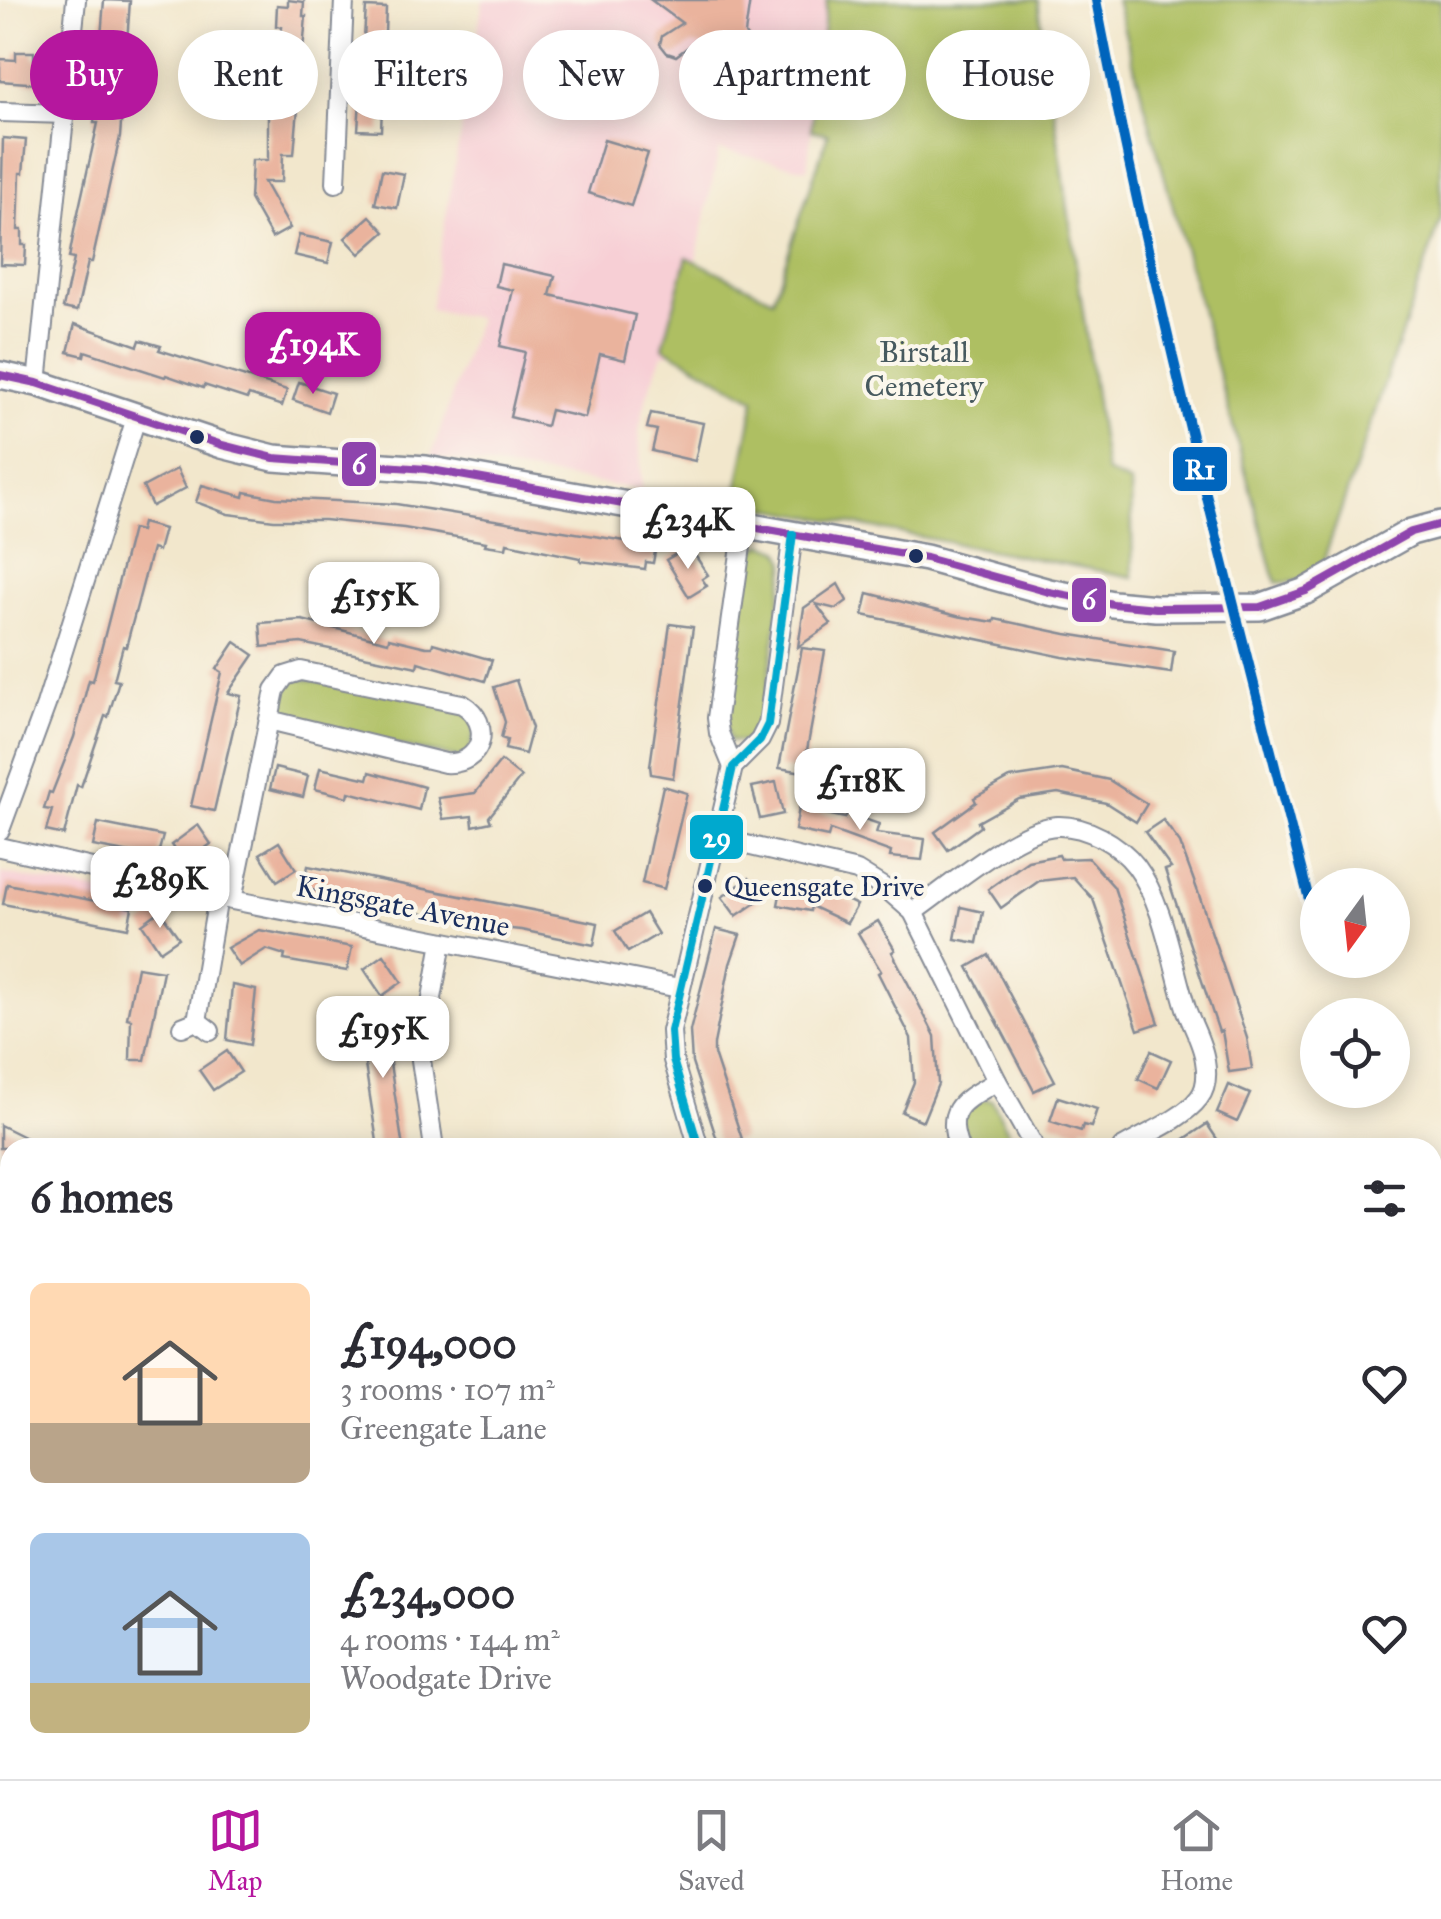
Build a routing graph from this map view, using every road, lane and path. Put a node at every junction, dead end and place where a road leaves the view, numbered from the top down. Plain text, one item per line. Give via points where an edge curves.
1 (76, 0) edge
2 (344, 0) edge
3 (73, 30) edge
4 (0, 112) edge
5 (30, 113) edge
6 (65, 120) edge
7 (336, 183) dead end
8 (0, 375) edge
9 (37, 383) junction
10 (137, 415) junction
11 (1441, 524) edge
12 (744, 525) junction
13 (793, 534) junction
14 (269, 720) junction
15 (733, 767) junction
16 (0, 830) edge
17 (718, 838) junction
18 (0, 847) edge
19 (225, 898) junction
20 (913, 912) junction
21 (442, 942) junction
22 (680, 988) junction
23 (196, 1026) dead end
24 (997, 1081) junction
25 (433, 1138) edge
26 (696, 1138) edge
27 (955, 1138) edge
28 (1029, 1138) edge
29 (1139, 1138) edge

1 - 3 street
2 - 7 street
4 - 5 street
6 - 9 street
8 - 9 street
9 - 10 street
10 - 12 street via 274,458 426,469
10 - 16 street
11 - 13 street via 1260,607 1113,604
12 - 13 street
12 - 15 street via 717,718
13 - 15 street via 768,724
14 - 14 street via 279,683 301,671 462,704 478,719 482,737 468,760 445,763
14 - 19 street
15 - 17 street
17 - 20 street via 857,871
17 - 22 street
18 - 19 street, Kingsgate Avenue
19 - 21 street, Kingsgate Avenue
19 - 23 street
20 - 24 street
20 - 29 street via 1028,833 1056,826 1106,839 1135,865 1168,943 1206,1076 1200,1097
21 - 22 street, Kingsgate Avenue
21 - 25 street via 421,1060
22 - 26 street via 673,1060
24 - 27 street via 960,1104
24 - 28 street

